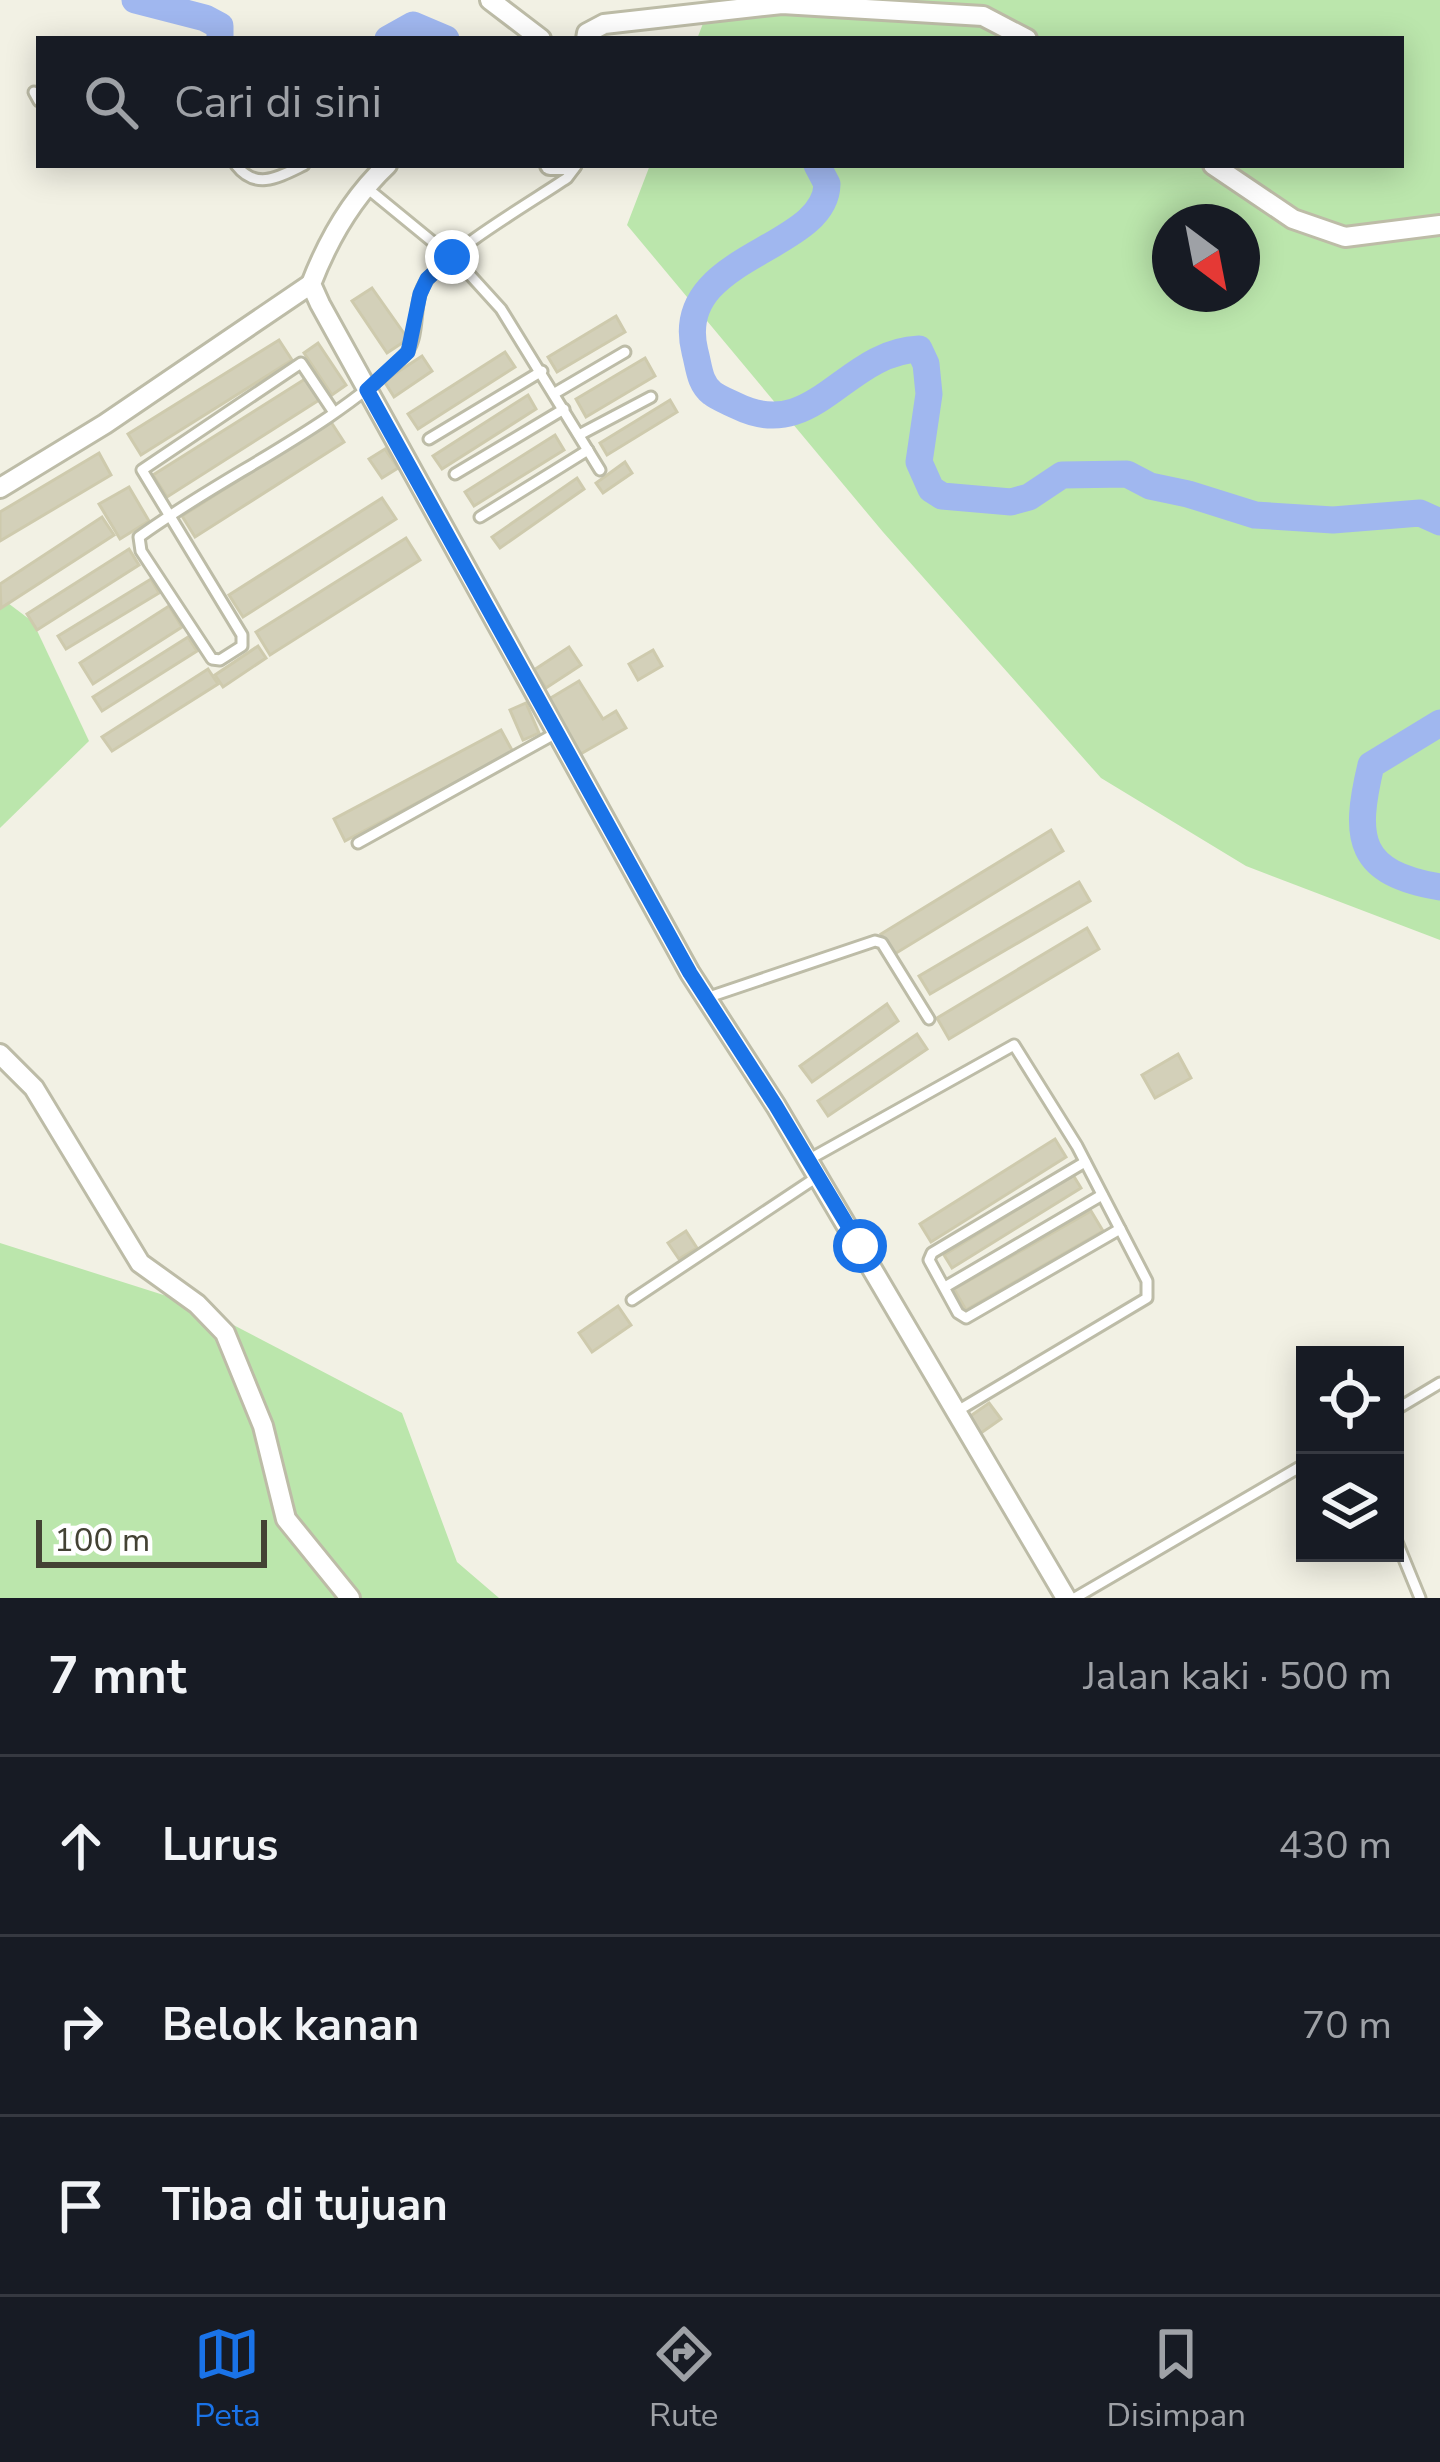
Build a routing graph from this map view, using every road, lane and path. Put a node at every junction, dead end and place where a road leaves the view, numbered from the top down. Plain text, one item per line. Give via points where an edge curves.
1 (490, 0) edge
2 (667, 7) edge
3 (537, 36) edge
4 (586, 36) edge
5 (1021, 36) edge
6 (238, 168) edge
7 (296, 168) edge
8 (384, 168) edge
9 (572, 168) edge
10 (1217, 168) edge
11 (367, 188) junction
12 (1440, 225) edge
13 (452, 257) junction
14 (311, 284) junction
15 (625, 352) dead end
16 (542, 371) junction
17 (367, 390) junction
18 (555, 393) junction
19 (651, 397) dead end
20 (564, 409) junction
21 (333, 411) junction
22 (579, 435) junction
23 (429, 439) dead end
24 (588, 450) junction
25 (600, 470) dead end
26 (454, 474) dead end
27 (0, 488) edge
28 (170, 514) junction
29 (480, 518) dead end
30 (558, 732) junction
31 (358, 844) dead end
32 (706, 998) junction
33 (929, 1019) dead end
34 (0, 1054) edge
35 (1085, 1162) junction
36 (812, 1168) junction
37 (1102, 1195) junction
38 (1120, 1229) junction
39 (945, 1287) junction
40 (632, 1300) dead end
41 (1440, 1383) edge
42 (1404, 1405) edge
43 (954, 1413) junction
44 (1296, 1469) edge
45 (1404, 1559) edge
46 (350, 1598) edge
47 (1066, 1598) edge
48 (1075, 1598) edge
49 (1420, 1598) edge

1 - 3 street
2 - 4 street via 604,23
2 - 5 street via 782,4 983,16
6 - 7 lane via 263,181
8 - 11 street
9 - 13 lane
10 - 12 street via 1293,219 1346,237
11 - 13 lane
11 - 14 street
13 - 16 lane via 501,309
13 - 17 lane via 420,294 408,352
14 - 17 street
14 - 27 street
15 - 18 lane
16 - 18 lane
16 - 23 lane
17 - 21 lane
17 - 30 street
18 - 20 lane
19 - 22 lane
20 - 22 lane
20 - 26 lane
21 - 28 lane
21 - 28 lane via 305,365 294,367 146,464 144,474
22 - 24 lane
24 - 25 lane
24 - 29 lane
28 - 28 lane via 137,544 206,652 220,660 242,646 242,635
30 - 31 lane
30 - 32 street
32 - 33 lane via 875,940
32 - 36 street
34 - 46 street via 34,1088 140,1263 225,1333 263,1426 286,1519
35 - 36 lane via 1014,1045
35 - 37 lane
35 - 39 lane via 932,1253
36 - 40 lane
36 - 43 street
37 - 38 lane
37 - 39 lane
38 - 39 lane via 966,1318
38 - 43 lane via 1147,1281 1147,1298
41 - 42 lane
43 - 47 street
44 - 48 lane
45 - 49 lane

